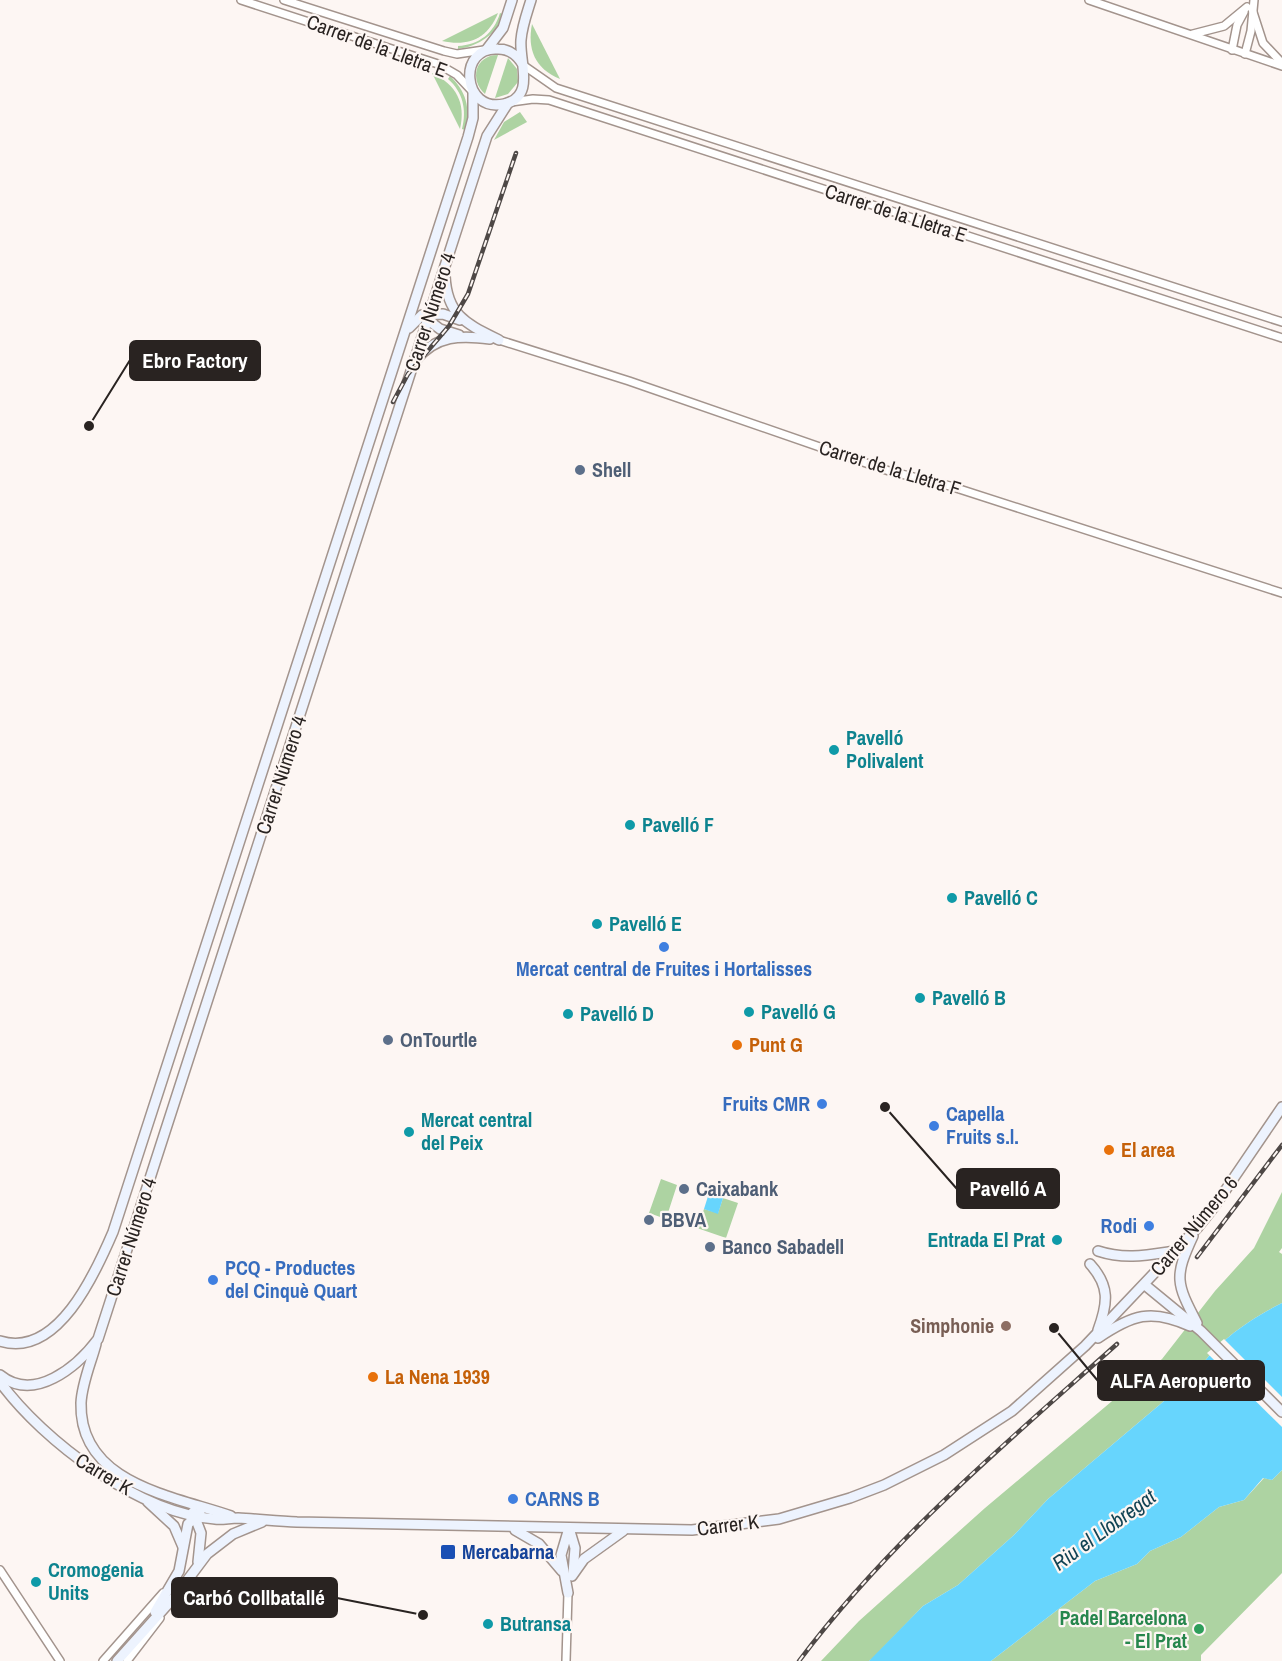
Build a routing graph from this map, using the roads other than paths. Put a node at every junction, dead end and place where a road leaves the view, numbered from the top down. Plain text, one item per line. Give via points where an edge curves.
1 (241, 0) edge
2 (284, 0) edge
3 (512, 0) edge
4 (531, 0) edge
5 (1089, 0) edge
6 (1253, 0) edge
7 (1250, 8) junction
8 (1190, 34) junction
9 (487, 49) junction
10 (1232, 50) junction
11 (1245, 54) junction
12 (1282, 64) edge
13 (523, 66) junction
14 (473, 92) junction
15 (508, 103) junction
16 (444, 269) junction
17 (417, 295) junction
18 (426, 316) junction
19 (1282, 322) edge
20 (465, 323) junction
21 (460, 335) junction
22 (403, 336) junction
23 (1282, 338) edge
24 (499, 340) junction
25 (414, 363) junction
26 (1282, 593) edge
27 (1282, 1107) edge
28 (1198, 1227) junction
29 (1098, 1251) dead end
30 (1175, 1251) junction
31 (1090, 1264) dead end
32 (1145, 1285) junction
33 (1201, 1331) junction
34 (1097, 1333) junction
35 (98, 1339) junction
36 (0, 1341) edge
37 (1084, 1346) junction
38 (0, 1375) edge
39 (0, 1382) edge
40 (1282, 1412) edge
41 (140, 1495) junction
42 (183, 1503) junction
43 (218, 1512) junction
44 (195, 1515) junction
45 (235, 1518) junction
46 (267, 1521) junction
47 (506, 1527) junction
48 (569, 1528) junction
49 (623, 1531) junction
50 (184, 1556) junction
51 (197, 1565) junction
52 (0, 1570) edge
53 (562, 1571) junction
54 (572, 1576) junction
55 (169, 1587) junction
56 (568, 1593) junction
57 (177, 1594) junction
58 (147, 1624) junction
59 (126, 1658) edge
60 (60, 1661) edge
61 (103, 1661) edge
62 (566, 1661) edge

1 - 14 street, Carrer de la Lletra E via 438,64 457,75
2 - 9 street, Carrer de la Lletra E via 451,53
3 - 9 street via 503,28
4 - 13 street via 522,34
5 - 8 street
6 - 7 street
7 - 8 street via 1224,26
7 - 10 street via 1237,25
7 - 11 street via 1251,31
7 - 12 street via 1263,43
8 - 10 street
9 - 13 street via 507,51 519,58
9 - 14 street via 470,68
10 - 11 street
11 - 12 street
13 - 15 street via 523,88
13 - 19 street, Carrer de la Lletra E via 556,88
14 - 15 street via 486,104
14 - 17 street, Carrer Número 4 via 468,137
15 - 16 street, Carrer Número 4 via 490,128
15 - 23 street, Carrer de la Lletra E via 549,100
16 - 18 street, Carrer Número 4
16 - 20 street via 447,297
17 - 18 street
17 - 22 street, Carrer Número 4
18 - 20 street via 449,316
18 - 21 street via 444,331
18 - 22 street
18 - 25 street, Carrer Número 4
20 - 24 street
21 - 24 street
21 - 25 street via 434,344
22 - 36 street, Carrer Número 4 via 112,1232 88,1284 56,1325 30,1342
24 - 26 street, Carrer de la Lletra F via 889,471 950,486
25 - 35 street, Carrer Número 4
27 - 28 street, Carrer Número 6
28 - 30 street, Carrer Número 6
28 - 33 street via 1180,1264 1179,1281
29 - 30 street via 1111,1256 1141,1257
30 - 32 street, Carrer Número 6
31 - 34 street via 1103,1281 1107,1296
32 - 33 street
32 - 34 street, Carrer K
33 - 37 street via 1175,1319 1144,1315 1124,1321
33 - 40 street
34 - 37 street, Carrer K
35 - 38 street, Carrer Número 4 via 81,1359 40,1384 20,1385
35 - 42 street, Carrer K via 81,1402 93,1447 115,1472
37 - 49 street, Carrer K via 1002,1418 944,1455 884,1485 779,1518 692,1530
39 - 41 street, Carrer K via 58,1444 97,1473
41 - 44 street, Carrer K
41 - 50 street via 177,1530
42 - 43 street, Carrer K
42 - 44 street
43 - 44 street
43 - 45 street, Carrer K
44 - 45 street, Carrer K via 215,1520
44 - 50 street via 186,1531
44 - 51 street via 202,1541
45 - 46 street, Carrer K
46 - 47 street, Carrer K
46 - 51 street via 233,1534
47 - 48 street, Carrer K
47 - 53 street via 539,1544
48 - 49 street, Carrer K
48 - 53 street via 561,1555
48 - 54 street via 575,1548
49 - 54 street via 584,1558
50 - 55 street
51 - 57 street
52 - 60 street
53 - 56 street
54 - 56 street
55 - 58 street
55 - 61 street
56 - 62 street
57 - 58 street
57 - 59 street
58 - 59 street

